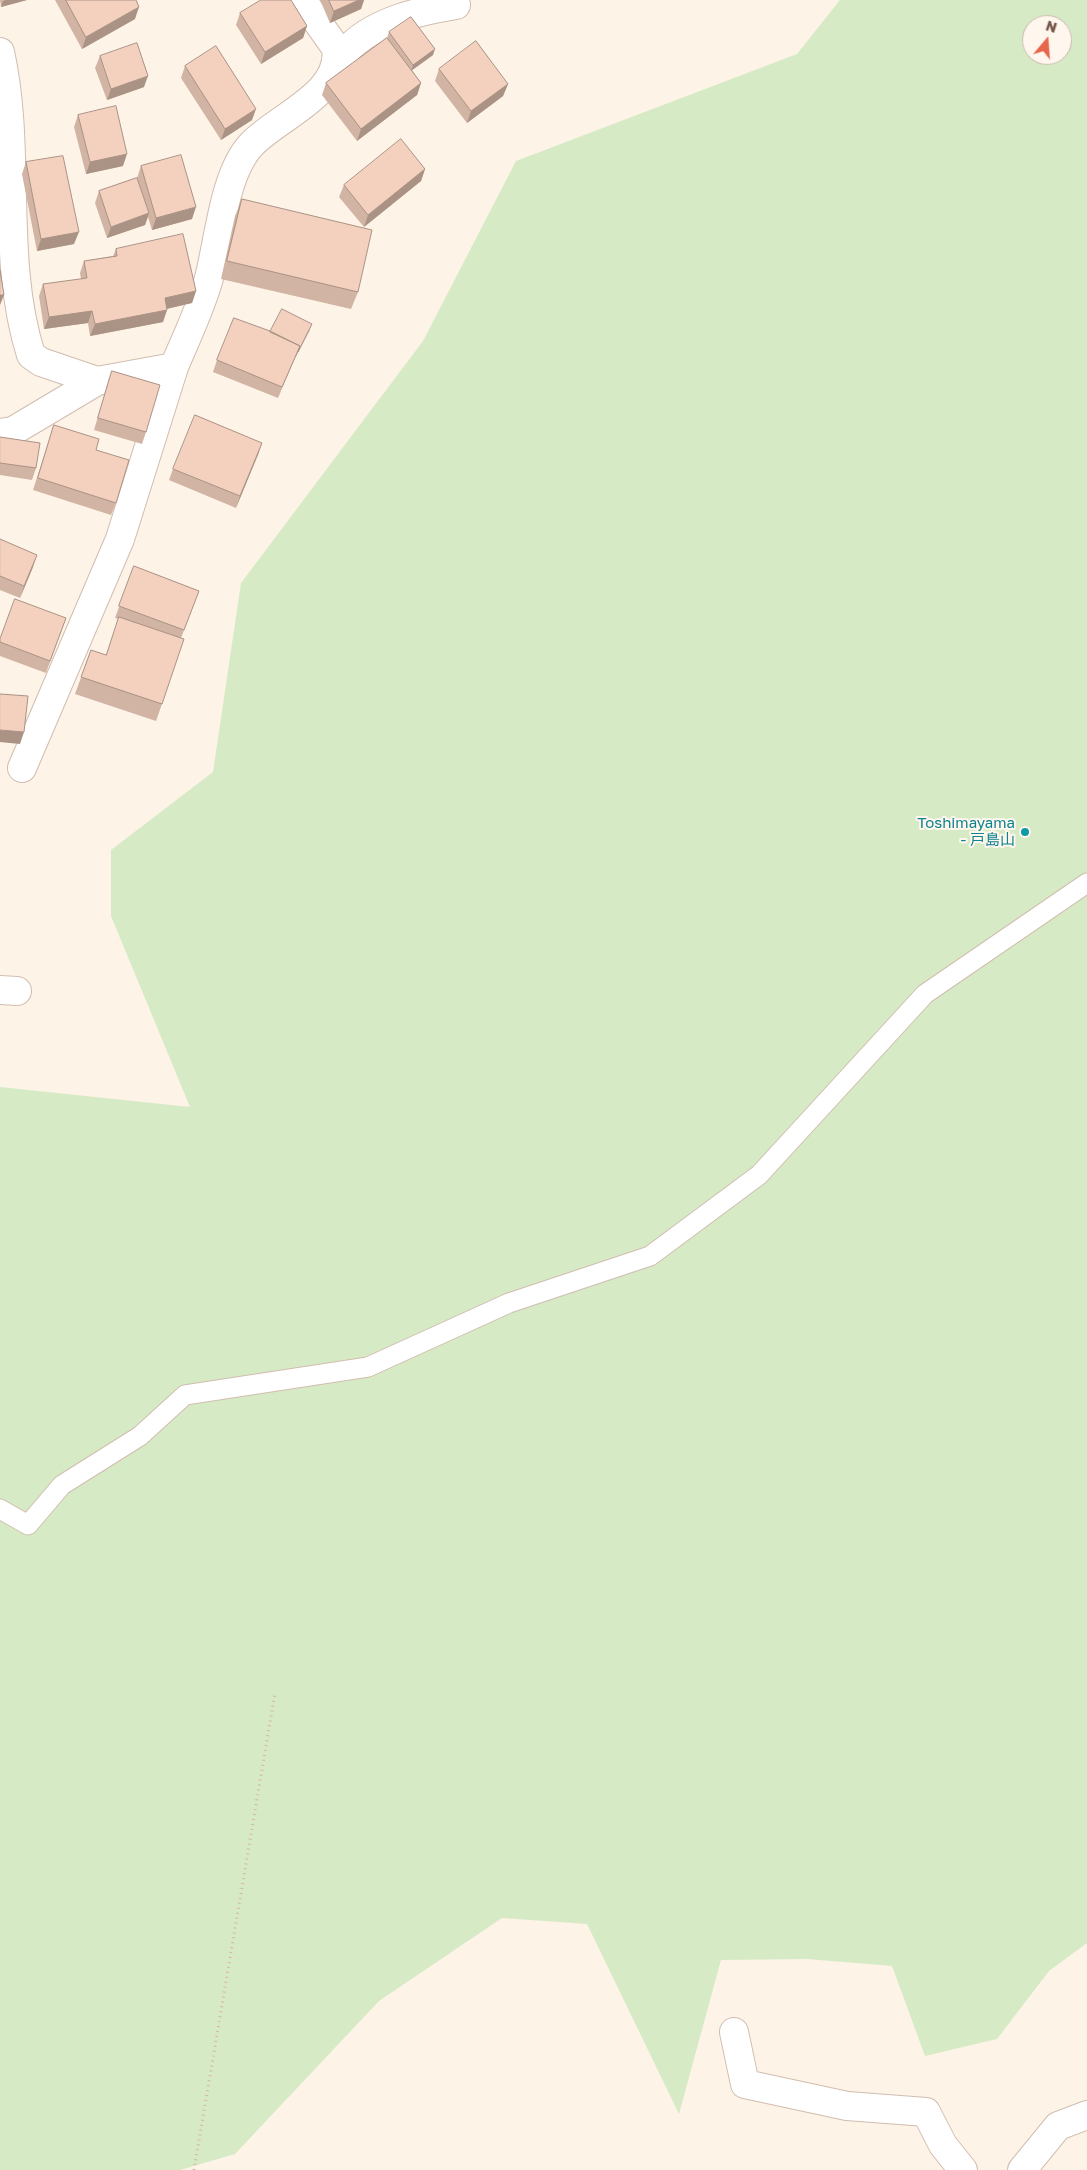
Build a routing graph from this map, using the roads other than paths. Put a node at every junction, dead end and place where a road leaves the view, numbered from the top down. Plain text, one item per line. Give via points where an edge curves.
1 (302, 0) edge
2 (456, 5) dead end
3 (0, 52) edge
4 (334, 71) junction
5 (174, 366) junction
6 (97, 380) junction
7 (0, 433) edge
8 (22, 768) dead end
9 (1087, 883) edge
10 (0, 1509) edge
11 (734, 2032) dead end
12 (1087, 2116) edge
13 (963, 2170) edge
14 (1022, 2170) edge

1 - 4 street via 336,48
2 - 4 street via 416,12 386,24 351,46
3 - 6 street via 7,82 12,237 31,356
4 - 5 street via 324,87 251,145 239,161 208,280
5 - 6 street
5 - 8 street via 120,539
6 - 7 street via 13,430
9 - 10 lane via 925,994 759,1175 650,1256 509,1304 368,1367 185,1395 140,1436 62,1485 28,1525
11 - 13 street via 745,2084 847,2106 926,2112 943,2145
12 - 14 street via 1058,2126

